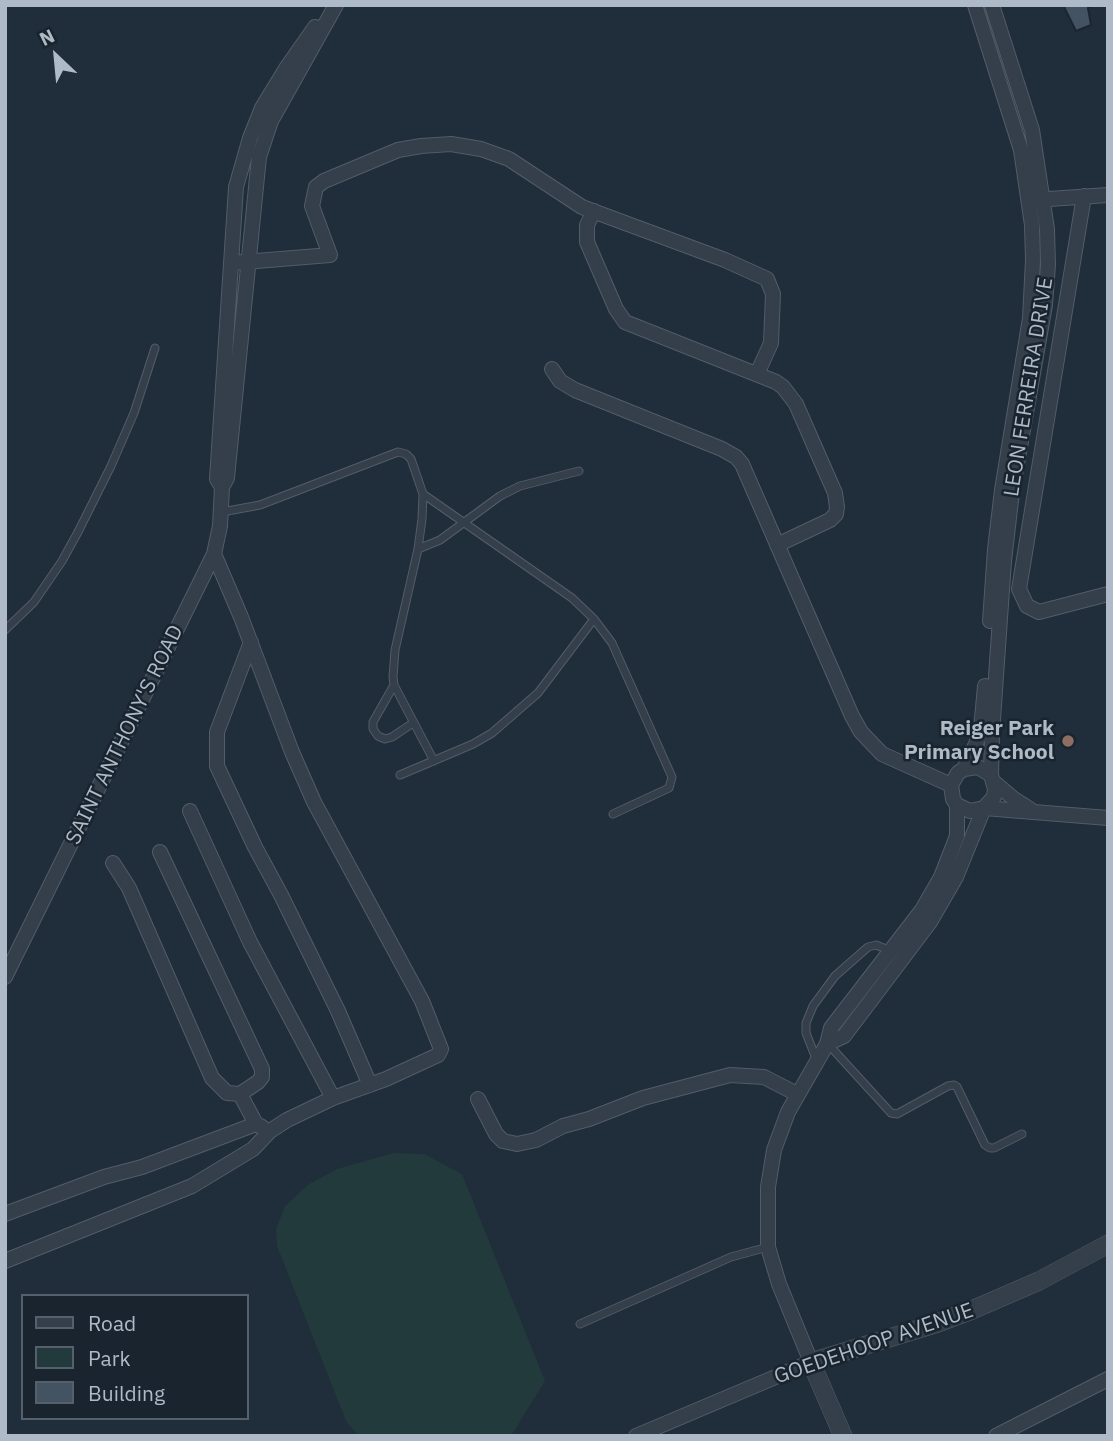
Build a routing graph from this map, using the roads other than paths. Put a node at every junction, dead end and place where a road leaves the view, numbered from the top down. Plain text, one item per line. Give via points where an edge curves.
1 (331, 5) edge
2 (336, 5) edge
3 (975, 5) edge
4 (992, 5) edge
5 (1108, 195) edge
6 (1084, 196) junction
7 (1036, 200) junction
8 (594, 211) junction
9 (248, 262) junction
10 (232, 263) junction
11 (155, 348) dead end
12 (552, 369) dead end
13 (757, 374) junction
14 (579, 471) dead end
15 (222, 487) junction
16 (423, 494) junction
17 (222, 512) junction
18 (465, 523) junction
19 (777, 545) junction
20 (418, 549) junction
21 (214, 554) junction
22 (1108, 594) edge
23 (594, 619) junction
24 (5, 630) edge
25 (251, 642) junction
26 (394, 685) junction
27 (414, 723) junction
28 (434, 761) junction
29 (964, 769) junction
30 (400, 775) dead end
31 (992, 778) junction
32 (951, 785) junction
33 (957, 805) junction
34 (984, 808) junction
35 (190, 811) dead end
36 (1035, 813) junction
37 (613, 814) dead end
38 (1108, 818) edge
39 (160, 852) dead end
40 (113, 863) dead end
41 (896, 955) junction
42 (5, 977) edge
43 (827, 1044) junction
44 (817, 1061) junction
45 (370, 1085) junction
46 (240, 1094) junction
47 (797, 1094) junction
48 (333, 1098) junction
49 (478, 1099) dead end
50 (263, 1128) junction
51 (1023, 1134) dead end
52 (5, 1213) edge
53 (1108, 1244) edge
54 (768, 1247) junction
55 (5, 1261) edge
56 (580, 1324) dead end
57 (811, 1362) junction
58 (1108, 1378) edge
59 (636, 1436) edge
60 (843, 1436) edge
61 (996, 1436) edge

1 - 10 street via 287,66 250,138 236,187
2 - 9 street via 263,141
3 - 7 street, LEON FERREIRA DRIVE
4 - 7 street, LEON FERREIRA DRIVE via 1032,130
5 - 6 street
6 - 7 street
6 - 22 street via 1019,580 1020,595 1027,606 1039,612
7 - 29 street, LEON FERREIRA DRIVE via 1030,318 996,537 981,729
7 - 31 street, LEON FERREIRA DRIVE via 1048,253 1045,305 1012,492 996,657
8 - 9 street via 509,159 451,144 421,146 398,150 316,187 313,206 330,255
8 - 13 street via 587,225 587,242 620,317 634,327
8 - 13 street via 767,279 773,294 771,343
9 - 10 street
9 - 15 street via 227,478
10 - 15 street via 217,479
11 - 24 lane via 134,413 78,532 34,602
12 - 19 street via 575,390 736,457
13 - 19 street via 791,395 837,499 836,514 830,520
14 - 18 lane via 520,486
15 - 17 street, SAINT ANTHONY'S ROAD
16 - 17 lane via 411,459 398,452 260,505
16 - 18 lane
16 - 20 lane
17 - 21 street, SAINT ANTHONY'S ROAD
18 - 20 lane
18 - 23 lane via 572,598
19 - 32 street via 861,732 882,754
20 - 26 lane via 394,658
21 - 25 street
21 - 42 street, SAINT ANTHONY'S ROAD
23 - 28 lane via 523,707 492,733
23 - 37 lane via 612,643 672,777 669,788
25 - 45 street via 217,732 217,766
25 - 45 street via 314,802 422,1002 441,1049 439,1055
26 - 27 lane
26 - 27 lane via 373,729 378,736 392,737
27 - 28 lane
28 - 30 lane
29 - 31 street via 978,767
29 - 32 street
31 - 34 street via 994,797
31 - 36 street
32 - 33 street
33 - 34 street via 970,811
33 - 41 street via 957,836 942,877
34 - 36 street
34 - 41 street via 956,877 930,922
35 - 48 street via 260,962
36 - 38 street
39 - 46 street via 262,1069 258,1082
40 - 46 street via 134,899 212,1078 227,1093
41 - 43 street via 831,1028
41 - 44 lane via 868,947 835,976 806,1023
43 - 44 street
43 - 51 lane via 891,1113 898,1114 954,1086 990,1149
44 - 47 street
45 - 48 street
46 - 50 street
47 - 49 street via 764,1077 730,1075 652,1094 517,1144 496,1134
47 - 54 street via 770,1167
48 - 50 street
50 - 52 street
50 - 55 street via 253,1149 192,1186
53 - 57 street, GOEDEHOOP AVENUE via 972,1310
54 - 56 lane via 731,1257
54 - 57 street
57 - 59 street, GOEDEHOOP AVENUE
57 - 60 street
58 - 61 street

